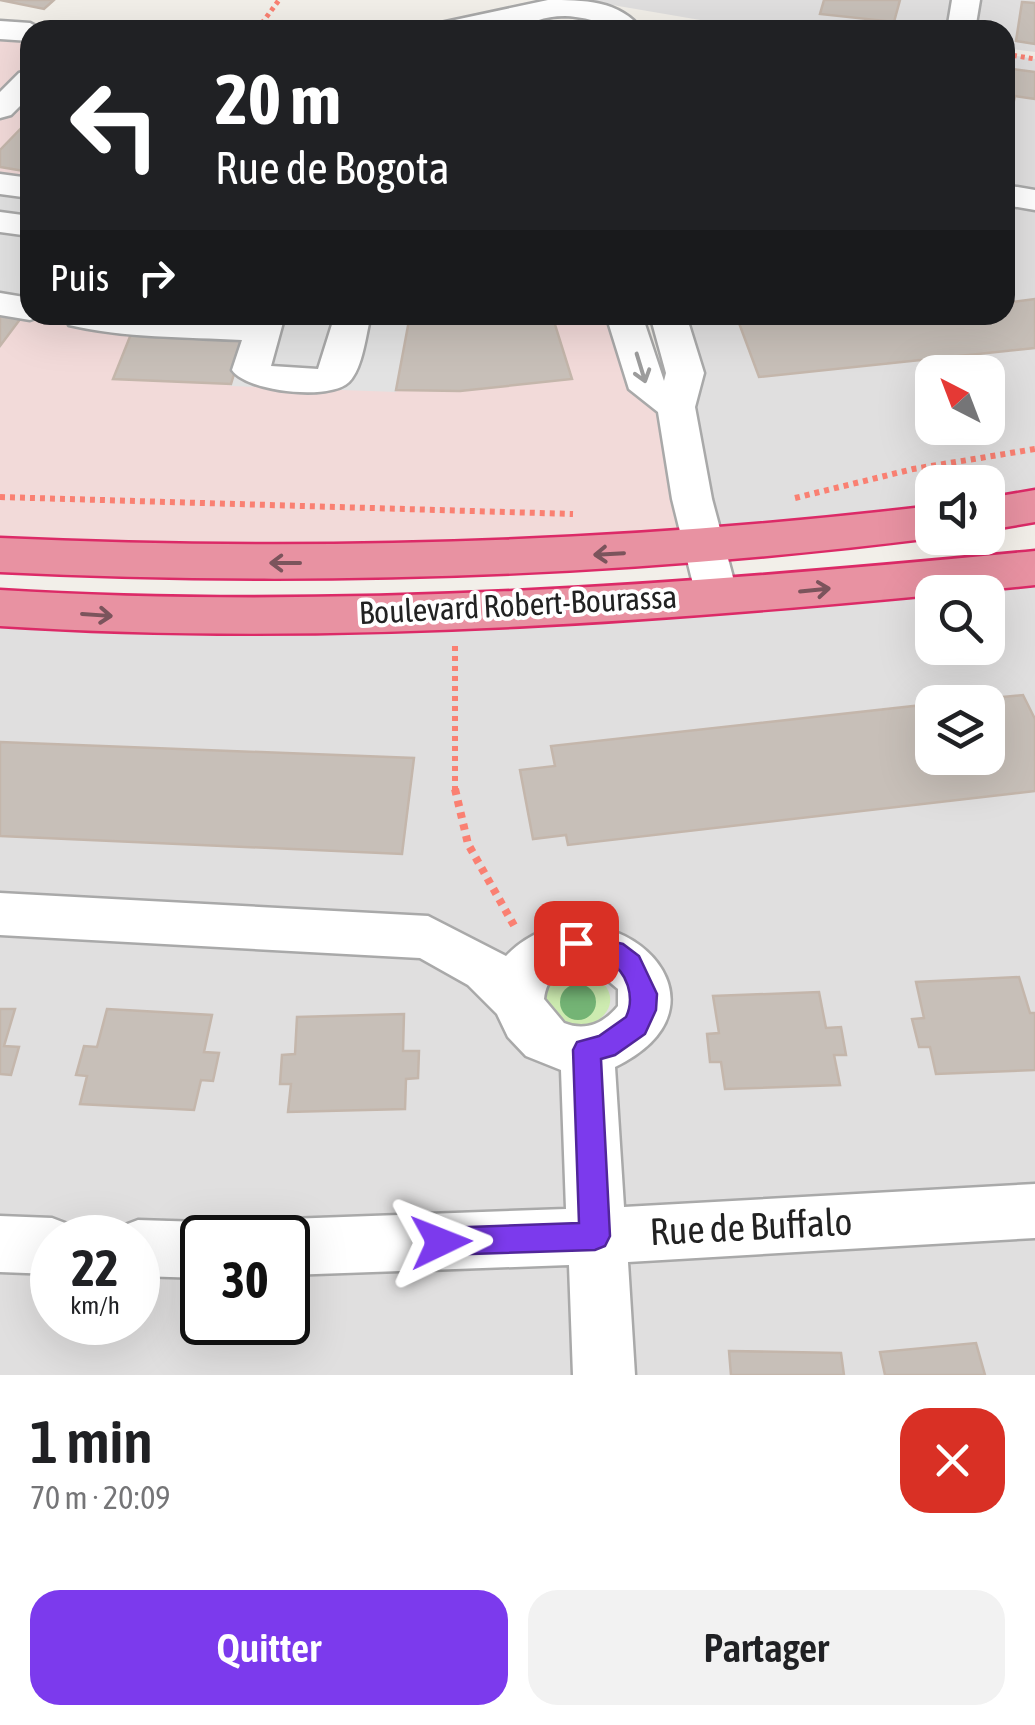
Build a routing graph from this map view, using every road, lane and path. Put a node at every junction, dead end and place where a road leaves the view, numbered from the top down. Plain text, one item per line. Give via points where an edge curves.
1 (280, 0) edge
2 (553, 1) edge
3 (598, 3) edge
4 (265, 20) edge
5 (504, 20) edge
6 (624, 20) edge
7 (20, 89) edge
8 (0, 109) edge
9 (264, 325) edge
10 (350, 325) edge
11 (627, 325) edge
12 (671, 325) edge
13 (676, 407) junction
14 (1035, 449) edge
15 (0, 497) edge
16 (784, 500) dead end
17 (1035, 506) edge
18 (1005, 511) edge
19 (588, 514) dead end
20 (915, 526) edge
21 (0, 555) edge
22 (1035, 568) edge
23 (712, 572) junction
24 (0, 608) edge
25 (455, 611) junction
26 (0, 914) edge
27 (525, 980) junction
28 (587, 1050) junction
29 (1035, 1211) edge
30 (595, 1236) junction
31 (0, 1244) edge
32 (30, 1245) edge
33 (310, 1246) edge
34 (604, 1375) edge

1 - 4 path
2 - 3 street
2 - 5 street via 520,8
3 - 6 street
7 - 8 street
9 - 10 street via 252,370 325,380 336,374
11 -> 13 street via 648,389
12 - 13 street via 685,373
13 - 23 street
14 - 16 path
15 - 19 path
17 - 18 highway
20 - 23 highway, Boulevard Robert-Bourassa
23 -> 21 highway, Boulevard Robert-Bourassa
23 -> 22 highway, Boulevard Robert-Bourassa via 788,593
23 - 25 highway, Boulevard Robert-Bourassa
24 -> 25 highway, Boulevard Robert-Bourassa via 114,616
25 - 27 path via 455,800
26 - 27 street via 428,937 486,970
27 - 28 street via 521,1016 532,1031 566,1049
27 - 28 street via 558,946 596,945 630,963 640,978 643,1010 636,1026
28 - 30 street
29 - 30 street, Rue de Buffalo
30 - 33 street, Rue de Buffalo
30 - 34 street
31 - 32 street

